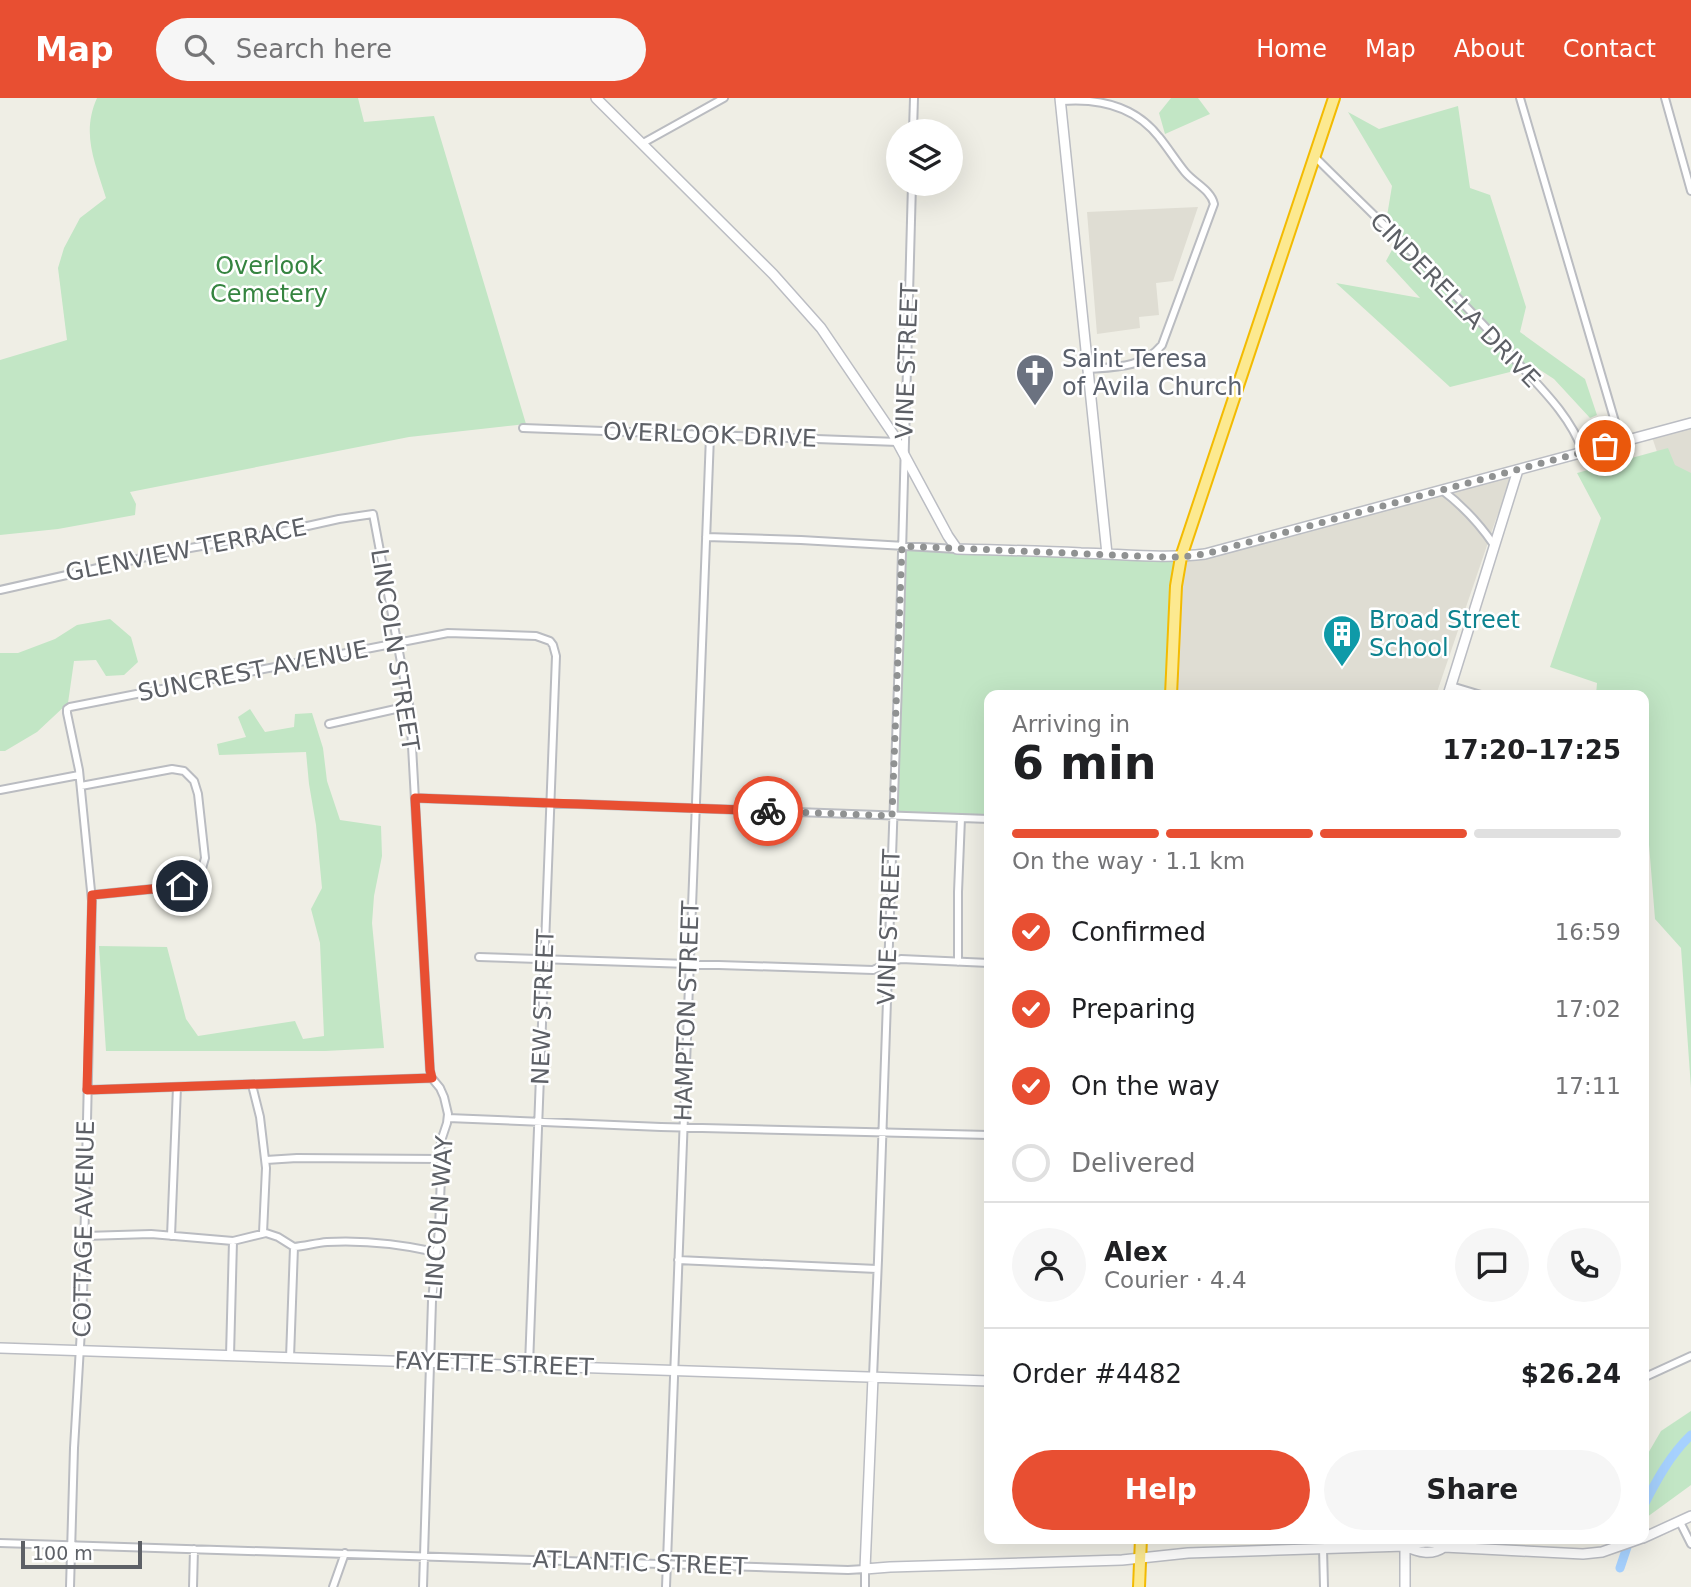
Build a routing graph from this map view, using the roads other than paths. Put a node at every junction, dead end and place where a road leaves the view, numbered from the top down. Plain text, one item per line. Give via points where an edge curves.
1 (596, 98) edge
2 (724, 98) edge
3 (915, 98) edge
4 (1334, 98) edge
5 (1520, 98) edge
6 (1665, 98) edge
7 (1060, 100) edge
8 (914, 119) edge
9 (642, 144) junction
10 (1315, 157) junction
11 (1691, 191) edge
12 (912, 196) edge
13 (1087, 369) junction
14 (1691, 423) edge
15 (523, 428) dead end
16 (710, 436) junction
17 (898, 442) junction
18 (1621, 442) junction
19 (1583, 452) junction
20 (905, 454) junction
21 (1518, 470) junction
22 (1442, 490) junction
23 (373, 514) joint
24 (706, 537) junction
25 (1494, 545) junction
26 (902, 546) junction
27 (957, 549) junction
28 (1107, 554) junction
29 (1181, 557) junction
30 (0, 590) edge
31 (397, 643) junction
32 (555, 649) joint
33 (1171, 690) edge
34 (1450, 690) edge
35 (70, 706) joint
36 (409, 706) junction
37 (329, 724) dead end
38 (79, 775) junction
39 (80, 786) junction
40 (0, 790) edge
41 (415, 798) junction
42 (551, 803) junction
43 (695, 808) junction
44 (892, 816) junction
45 (961, 818) junction
46 (984, 819) edge
47 (92, 895) junction
48 (479, 957) dead end
49 (545, 959) junction
50 (958, 962) junction
51 (690, 963) junction
52 (888, 963) junction
53 (984, 963) edge
54 (432, 1078) junction
55 (252, 1085) junction
56 (177, 1087) junction
57 (87, 1090) junction
58 (448, 1118) junction
59 (538, 1122) junction
60 (683, 1128) junction
61 (882, 1133) junction
62 (984, 1135) edge
63 (440, 1159) junction
64 (266, 1160) junction
65 (263, 1233) junction
66 (85, 1236) junction
67 (171, 1236) junction
68 (233, 1241) junction
69 (294, 1247) junction
70 (436, 1252) junction
71 (678, 1260) junction
72 (877, 1269) junction
73 (0, 1348) edge
74 (81, 1351) junction
75 (230, 1356) junction
76 (1691, 1356) edge
77 (290, 1358) junction
78 (430, 1363) junction
79 (528, 1366) junction
80 (674, 1370) junction
81 (1649, 1375) edge
82 (873, 1377) junction
83 (984, 1381) edge
84 (1691, 1516) edge
85 (1680, 1522) junction
86 (1649, 1535) edge
87 (0, 1543) edge
88 (1141, 1544) edge
89 (1382, 1544) edge
90 (1405, 1544) edge
91 (1440, 1544) edge
92 (1627, 1544) edge
93 (1691, 1544) edge
94 (72, 1545) junction
95 (194, 1549) junction
96 (1323, 1549) junction
97 (345, 1553) junction
98 (424, 1555) junction
99 (1140, 1558) junction
100 (667, 1564) junction
101 (865, 1569) junction
102 (70, 1587) edge
103 (193, 1587) edge
104 (333, 1587) edge
105 (423, 1587) edge
106 (666, 1587) edge
107 (864, 1587) edge
108 (1139, 1587) edge
109 (1324, 1587) edge
110 (1405, 1587) edge

1 - 9 main road
2 - 9 street
3 - 8 street
4 - 10 highway
5 - 18 street
6 - 11 street
7 - 13 main road
7 - 13 street via 1099,102 1135,115 1159,136 1214,204 1162,345 1155,354 1130,365
9 - 17 main road via 821,328
10 - 19 street, CINDERELLA DRIVE via 1483,323 1553,402 1577,435
10 - 29 highway
12 - 20 street, VINE STREET
13 - 28 main road
14 - 18 main road
15 - 16 street, OVERLOOK DRIVE
16 - 17 street, OVERLOOK DRIVE
16 - 24 street, HAMPTON STREET
17 - 20 main road
18 - 19 main road
19 - 21 main road
20 - 26 street, VINE STREET
20 - 27 main road
21 - 22 main road
21 - 25 main road
22 - 25 street via 1475,519
22 - 29 main road
23 - 30 street, GLENVIEW TERRACE via 173,551
23 - 31 street, LINCOLN STREET
24 - 26 street
24 - 43 street, HAMPTON STREET
25 - 34 main road
26 - 27 street
26 - 44 street, VINE STREET
27 - 28 main road
28 - 29 main road
29 - 33 highway
31 - 32 street, SUNCREST AVENUE via 447,633 477,633 537,636 551,641
31 - 35 street, SUNCREST AVENUE
31 - 36 street, LINCOLN STREET
32 - 42 street, NEW STREET
35 - 38 street, COTTAGE AVENUE via 67,713
36 - 37 street
36 - 41 street, LINCOLN STREET
38 - 39 street, COTTAGE AVENUE
38 - 40 street
39 - 47 street, COTTAGE AVENUE
39 - 47 street via 172,769 184,771 198,794 205,858 194,879 182,886
41 - 42 street
41 - 54 street, LINCOLN STREET
42 - 43 street
42 - 49 street, NEW STREET
43 - 44 street
43 - 51 street, HAMPTON STREET
44 - 45 street
44 - 52 street, VINE STREET
45 - 46 street
45 - 50 street
47 - 57 street, COTTAGE AVENUE
48 - 49 street
49 - 51 street
49 - 59 street, NEW STREET
50 - 52 street
50 - 53 street
51 - 52 street via 873,970
51 - 60 street, HAMPTON STREET
52 - 61 street, VINE STREET
54 - 55 street
54 - 58 street, LINCOLN WAY via 444,1097
55 - 56 street
55 - 64 street
56 - 57 street
56 - 67 street
57 - 66 street, COTTAGE AVENUE
58 - 59 street
58 - 63 street, LINCOLN WAY
59 - 60 street
59 - 79 street, NEW STREET
60 - 61 street
60 - 71 street, HAMPTON STREET
61 - 62 street
61 - 72 street, VINE STREET
63 - 64 street
63 - 70 street, LINCOLN WAY
64 - 65 street
65 - 68 street
65 - 69 street
66 - 67 street
66 - 74 street, COTTAGE AVENUE
67 - 68 street
68 - 75 street
69 - 70 street via 373,1242
69 - 77 street
70 - 78 street, LINCOLN WAY
71 - 72 street
71 - 80 street, HAMPTON STREET
72 - 82 street, VINE STREET
73 - 74 main road, FAYETTE STREET
74 - 75 main road, FAYETTE STREET
74 - 94 street, COTTAGE AVENUE
75 - 77 main road, FAYETTE STREET
76 - 81 street
77 - 78 main road, FAYETTE STREET
78 - 79 main road, FAYETTE STREET
78 - 98 street
79 - 80 main road, FAYETTE STREET
80 - 82 main road, FAYETTE STREET
80 - 100 street, HAMPTON STREET
82 - 83 main road, FAYETTE STREET
82 - 101 main road, VINE STREET
84 - 85 main road, ATLANTIC STREET
85 - 86 main road, ATLANTIC STREET
85 - 93 street
87 - 94 street, ATLANTIC STREET
88 - 99 highway
89 - 96 main road, ATLANTIC STREET
90 - 110 main road
91 - 92 main road, ATLANTIC STREET via 1583,1554
94 - 95 street, ATLANTIC STREET
94 - 102 street, COTTAGE AVENUE
95 - 97 street, ATLANTIC STREET
95 - 103 street
96 - 99 main road, ATLANTIC STREET
96 - 109 street
97 - 98 street, ATLANTIC STREET
97 - 104 street
98 - 100 street, ATLANTIC STREET
98 - 105 street
99 - 101 main road, ATLANTIC STREET
99 - 108 highway
100 - 101 street, ATLANTIC STREET
100 - 106 street, HAMPTON STREET
101 - 107 street, VINE STREET

